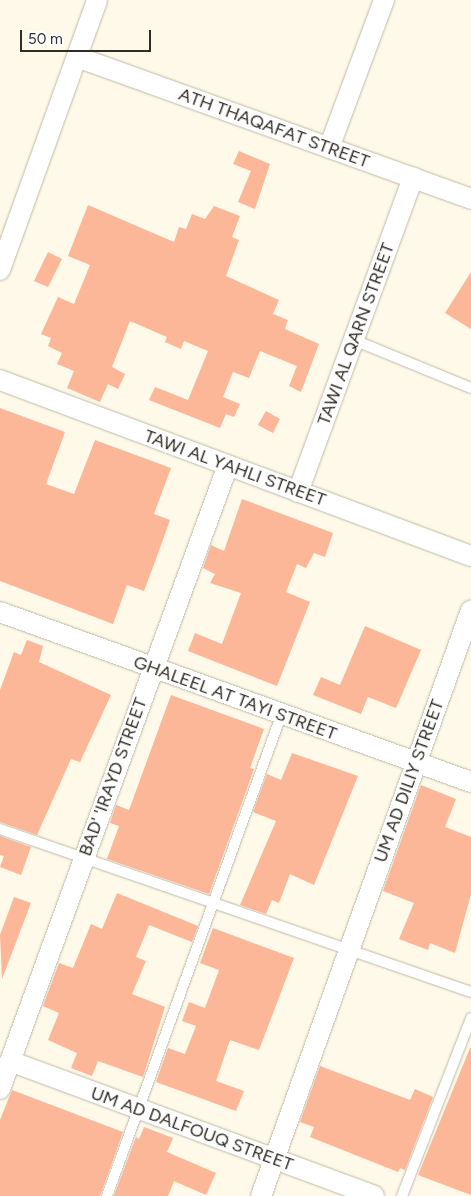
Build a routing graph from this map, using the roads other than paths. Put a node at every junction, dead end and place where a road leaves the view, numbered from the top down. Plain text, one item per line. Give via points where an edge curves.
1 (97, 0) edge
2 (384, 0) edge
3 (77, 57) junction
4 (329, 148) junction
5 (414, 177) junction
6 (470, 197) edge
7 (0, 270) edge
8 (354, 340) junction
9 (0, 380) edge
10 (471, 388) edge
11 (228, 466) junction
12 (298, 492) junction
13 (471, 556) edge
14 (471, 610) edge
15 (0, 612) edge
16 (152, 668) junction
17 (282, 714) junction
18 (416, 763) junction
19 (471, 782) edge
20 (0, 829) edge
21 (83, 860) junction
22 (213, 901) junction
23 (347, 951) junction
24 (471, 992) edge
25 (471, 1018) edge
26 (10, 1061) junction
27 (0, 1089) edge
28 (138, 1108) junction
29 (275, 1159) junction
30 (107, 1196) edge
31 (261, 1196) edge
32 (374, 1196) edge
33 (402, 1196) edge

1 - 3 street
2 - 4 street
3 - 4 street, ATH THAQAFAT STREET
3 - 7 street
4 - 5 street, ATH THAQAFAT STREET
5 - 6 street, ATH THAQAFAT STREET
5 - 8 street, TAWI AL QARN STREET
8 - 10 lane
8 - 12 street, TAWI AL QARN STREET
9 - 11 street, TAWI AL YAHLI STREET
11 - 12 street, TAWI AL YAHLI STREET
11 - 16 street, BAD' 'IRAYD STREET
12 - 13 street, TAWI AL YAHLI STREET
14 - 18 street, UM AD DILIY STREET
15 - 16 street, GHALEEL AT TAYI STREET
16 - 17 street, GHALEEL AT TAYI STREET
16 - 21 street, BAD' 'IRAYD STREET
17 - 18 street, GHALEEL AT TAYI STREET
17 - 22 lane
18 - 19 street, GHALEEL AT TAYI STREET
18 - 23 street, UM AD DILIY STREET
20 - 21 lane
21 - 22 lane
21 - 26 street, BAD' 'IRAYD STREET
22 - 23 lane
22 - 28 lane
23 - 24 lane
23 - 29 street, UM AD DILIY STREET
25 - 33 lane
26 - 27 street, BAD' 'IRAYD STREET
26 - 28 street, UM AD DALFOUQ STREET
28 - 29 street, UM AD DALFOUQ STREET
28 - 30 lane
29 - 31 street, UM AD DILIY STREET
29 - 32 street, UM AD DALFOUQ STREET

